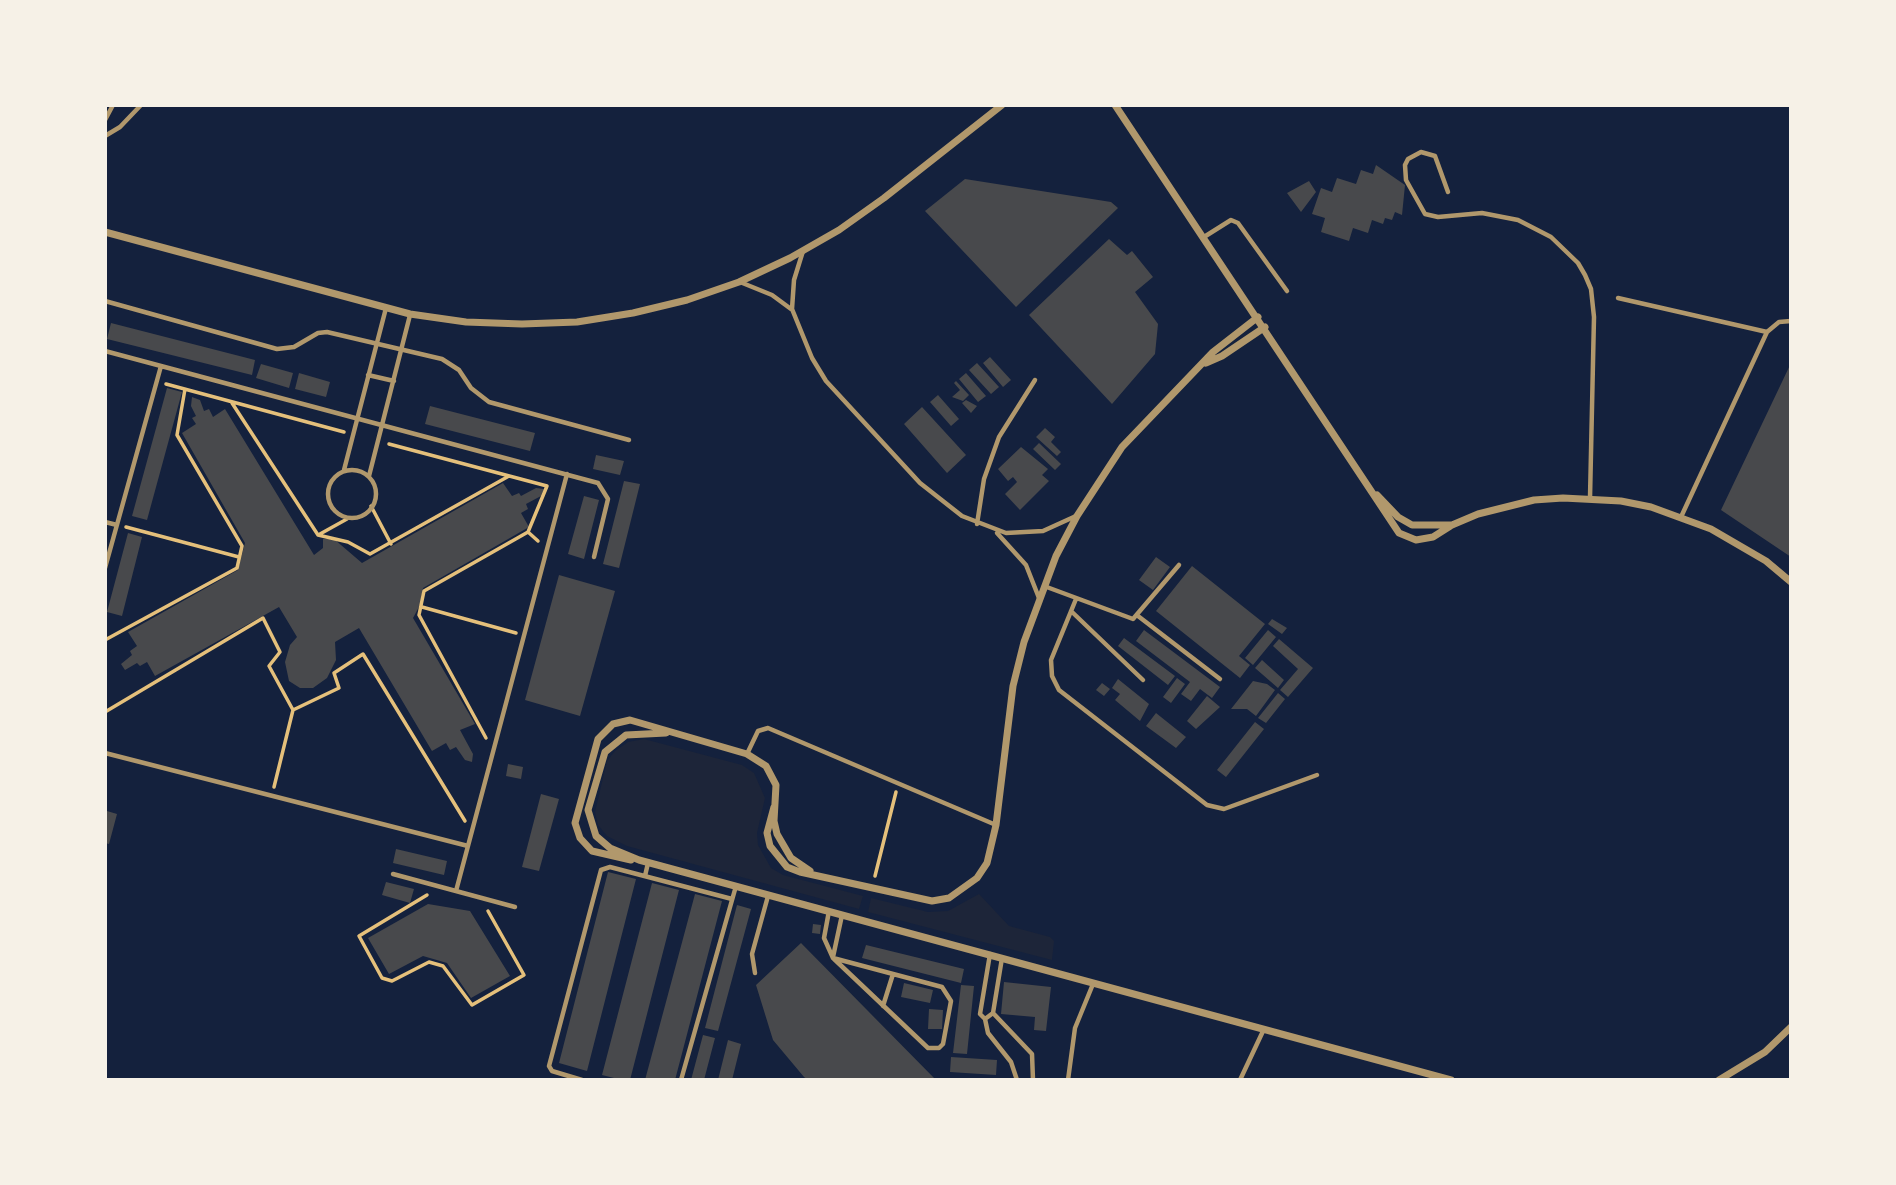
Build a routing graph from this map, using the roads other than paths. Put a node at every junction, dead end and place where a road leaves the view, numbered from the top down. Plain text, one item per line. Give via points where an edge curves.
1 (113, 105) edge
2 (1002, 105) edge
3 (1115, 105) edge
4 (137, 106) edge
5 (105, 120) edge
6 (105, 136) edge
7 (1448, 192) dead end
8 (105, 232) edge
9 (1204, 237) junction
10 (803, 251) junction
11 (739, 282) junction
12 (1287, 291) dead end
13 (1618, 298) dead end
14 (105, 301) edge
15 (386, 309) junction
16 (792, 309) junction
17 (410, 314) junction
18 (1258, 317) junction
19 (1791, 321) edge
20 (1265, 327) junction
21 (1766, 332) junction
22 (377, 343) junction
23 (402, 349) junction
24 (105, 351) edge
25 (1205, 363) junction
26 (161, 366) junction
27 (369, 375) junction
28 (1035, 380) dead end
29 (394, 381) junction
30 (357, 418) junction
31 (382, 425) junction
32 (629, 440) dead end
33 (344, 470) junction
34 (568, 474) junction
35 (369, 476) junction
36 (1368, 485) junction
37 (1590, 498) junction
38 (1077, 516) junction
39 (1681, 517) junction
40 (105, 522) edge
41 (978, 524) junction
42 (117, 525) junction
43 (1452, 525) junction
44 (994, 530) junction
45 (594, 557) dead end
46 (1179, 565) dead end
47 (105, 568) edge
48 (1791, 582) edge
49 (1044, 586) junction
50 (1039, 598) junction
51 (1076, 599) junction
52 (1071, 611) junction
53 (1138, 615) junction
54 (1220, 679) dead end
55 (1143, 680) dead end
56 (666, 733) junction
57 (105, 754) edge
58 (747, 754) junction
59 (1317, 775) dead end
60 (586, 778) junction
61 (595, 780) junction
62 (996, 825) junction
63 (468, 846) junction
64 (639, 860) junction
65 (648, 863) junction
66 (393, 874) dead end
67 (645, 876) junction
68 (736, 886) junction
69 (456, 891) junction
70 (768, 895) junction
71 (732, 899) junction
72 (515, 907) dead end
73 (829, 911) junction
74 (842, 915) junction
75 (990, 954) junction
76 (833, 958) junction
77 (1002, 958) junction
78 (755, 973) dead end
79 (893, 974) junction
80 (1094, 982) junction
81 (883, 1006) junction
82 (993, 1013) junction
83 (985, 1019) junction
84 (1791, 1027) edge
85 (1264, 1029) junction
86 (582, 1080) edge
87 (681, 1080) edge
88 (1017, 1080) edge
89 (1033, 1080) edge
90 (1068, 1080) edge
91 (1241, 1080) edge
92 (1451, 1080) edge
93 (1719, 1080) edge

1 - 5 lane
2 - 10 street via 884,198
3 - 9 street
4 - 6 lane via 120,127
7 - 37 lane via 1436,156 1421,152 1408,159 1406,180 1425,214 1482,213 1518,220 1551,237 1585,275 1594,317
8 - 15 street
9 - 12 lane via 1231,220 1238,223
9 - 18 street
10 - 11 street
10 - 16 lane
11 - 16 lane
11 - 17 street via 646,310 577,321 508,324
13 - 21 lane
14 - 22 lane via 277,349 294,347 327,332
15 - 17 street
15 - 22 lane
16 - 41 lane via 811,358 826,381 926,489
17 - 23 lane
18 - 20 street
18 - 25 street
19 - 21 lane via 1779,322
20 - 25 street
20 - 36 street
21 - 39 lane
22 - 23 lane
22 - 27 lane
23 - 29 lane
23 - 32 lane via 451,364 479,397 489,402
24 - 26 lane
25 - 38 street via 1122,447
26 - 30 lane
26 - 42 lane
27 - 29 lane
27 - 30 lane
28 - 41 lane via 1009,417 991,458
29 - 31 lane
30 - 31 lane
30 - 33 lane
31 - 34 lane
31 - 35 lane
33 - 35 lane via 357,468
33 - 35 lane via 333,481 329,497 335,511 347,519 360,517 371,506 374,490
34 - 45 lane via 598,483 608,499
34 - 63 lane
36 - 43 street via 1404,522 1420,527
36 - 43 street via 1392,527 1407,537 1433,537
37 - 39 street via 1651,507
37 - 43 street via 1534,500
38 - 44 lane via 1043,531 1018,534
38 - 49 street
39 - 48 street via 1739,544
40 - 42 lane
41 - 44 lane
42 - 47 lane
44 - 50 lane via 1026,565
46 - 53 lane
49 - 50 street
49 - 51 lane
50 - 62 street via 1013,686
51 - 52 lane
51 - 53 lane via 1130,619
52 - 55 lane
52 - 59 lane via 1051,660 1059,690 1207,805 1224,809
53 - 54 lane
56 - 58 street
56 - 60 street via 641,722 613,724 598,739
56 - 61 street via 635,733 617,740 604,752
57 - 63 lane
58 - 62 lane via 758,731 768,728
58 - 62 street via 766,766 776,785 767,833 777,858 800,873 932,901 965,890 987,863
60 - 61 street
60 - 64 street via 576,816 580,838 601,855
61 - 64 street via 588,810 592,828 610,848
63 - 69 lane
64 - 65 street
65 - 67 lane
65 - 68 street
66 - 69 lane
67 - 71 lane
67 - 86 lane via 607,867 600,873 549,1066 552,1072
68 - 70 street
68 - 71 lane
69 - 72 lane
70 - 73 street
70 - 78 lane via 752,954
71 - 87 lane
73 - 74 street
73 - 76 lane via 824,938
74 - 75 street
74 - 76 lane
75 - 77 street
75 - 83 lane via 980,1014
76 - 79 lane
76 - 81 lane
77 - 80 street
77 - 82 lane
79 - 81 lane
79 - 81 lane via 936,985 949,995 943,1044 928,1048
80 - 85 street
80 - 90 lane via 1075,1028
82 - 83 lane
82 - 89 lane via 1032,1054
83 - 88 lane
84 - 93 street via 1765,1052
85 - 91 lane
85 - 92 street

